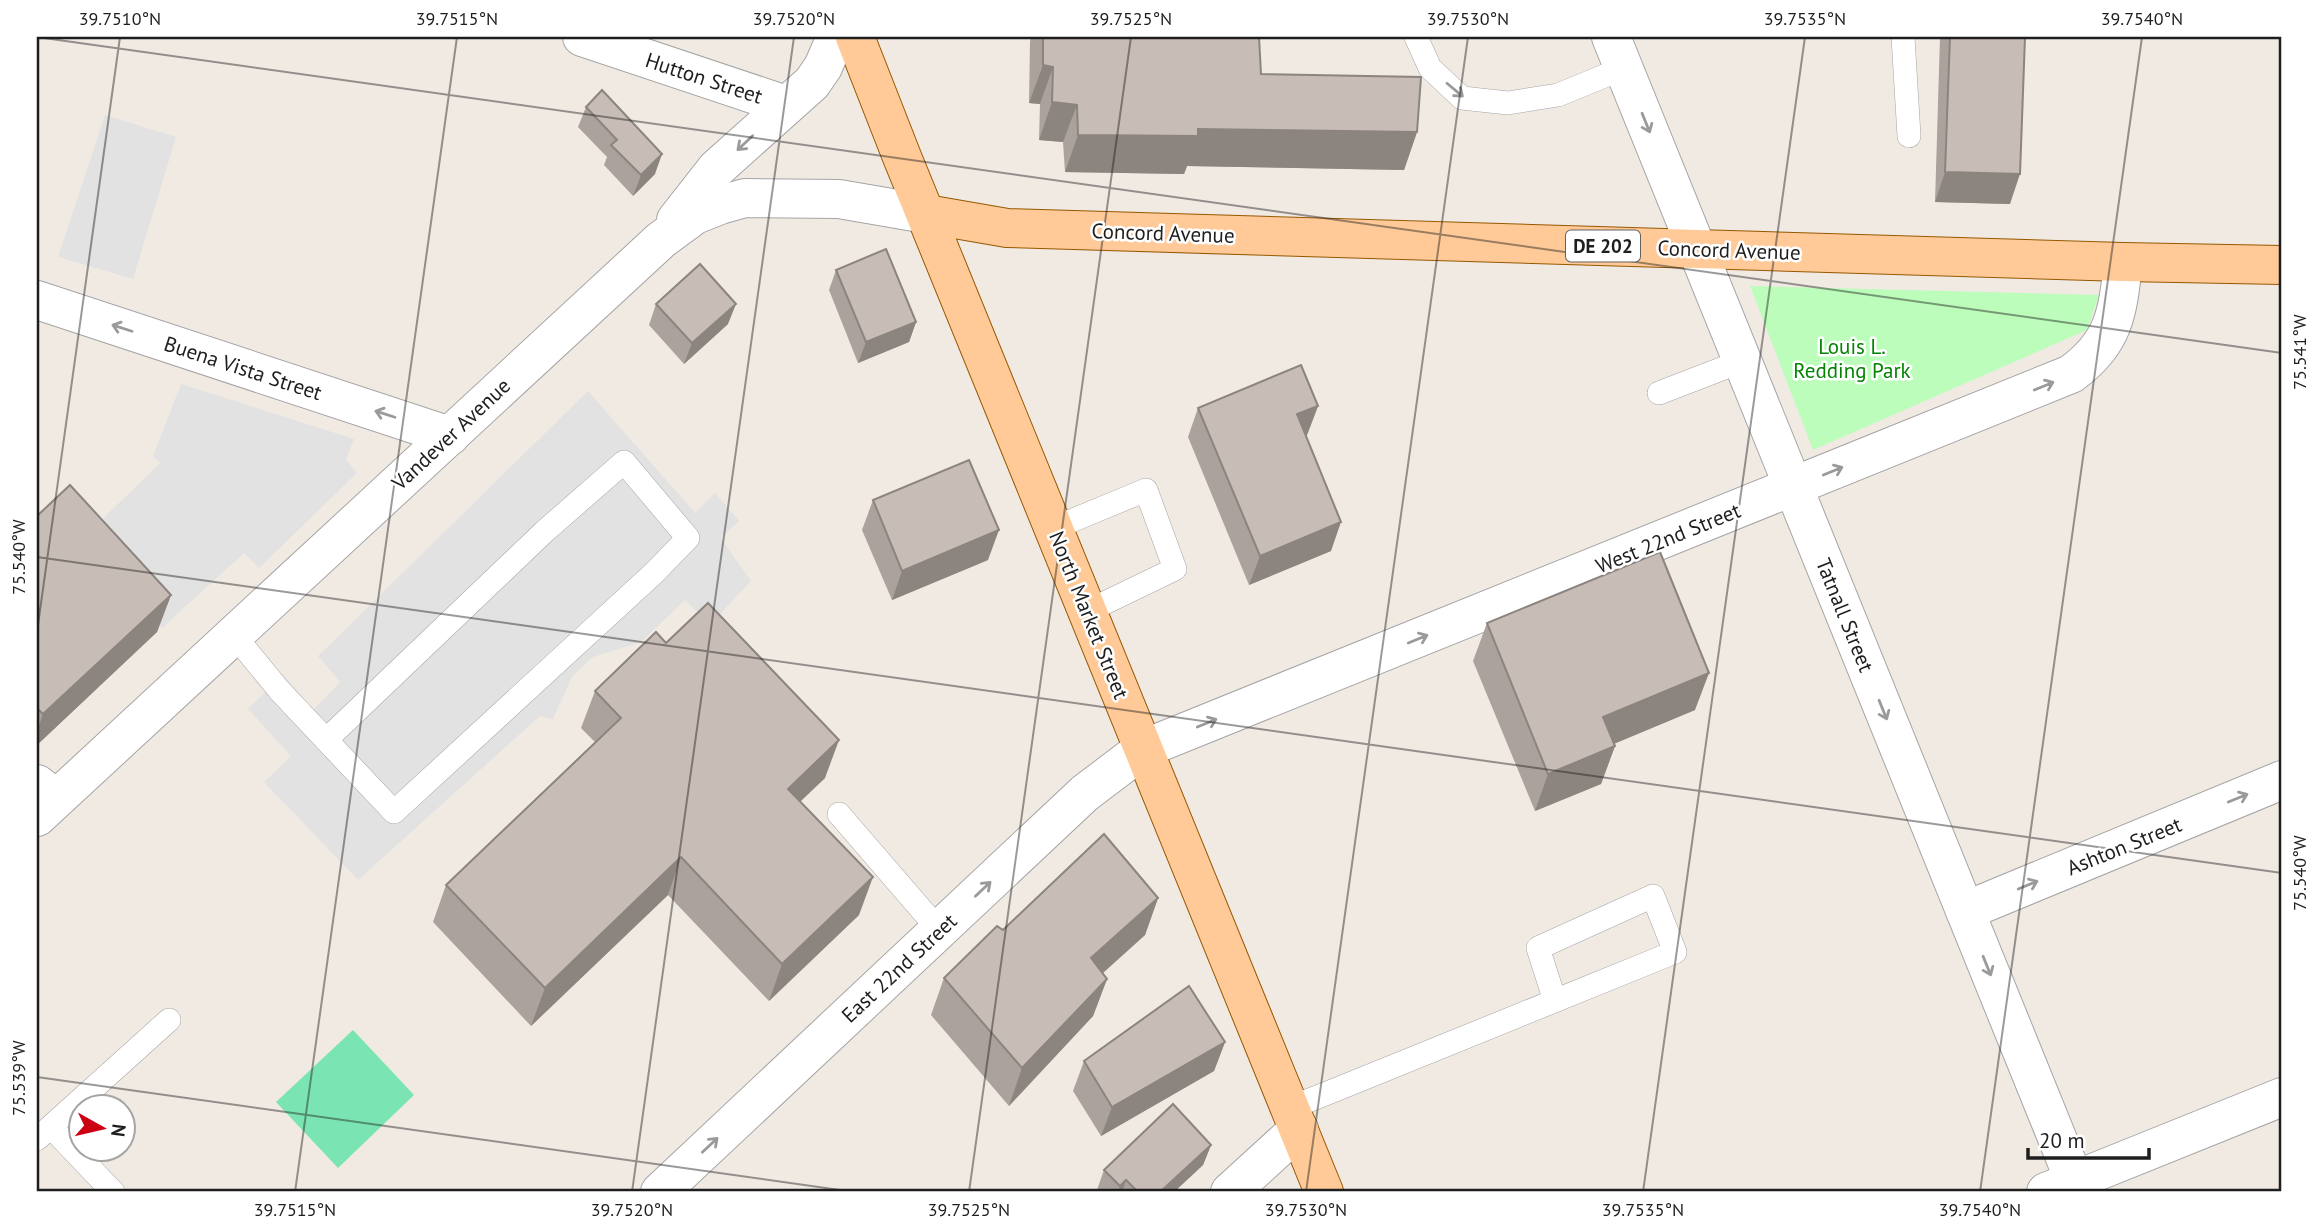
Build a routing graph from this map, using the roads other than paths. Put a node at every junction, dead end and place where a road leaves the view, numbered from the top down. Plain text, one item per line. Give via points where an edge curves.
1 (582, 37) edge
2 (836, 37) edge
3 (855, 37) edge
4 (1416, 37) edge
5 (1903, 37) edge
6 (1617, 53) edge
7 (786, 105) junction
8 (1909, 136) dead end
9 (926, 214) junction
10 (661, 240) junction
11 (1697, 249) junction
12 (2123, 262) junction
13 (2282, 265) edge
14 (37, 300) edge
15 (1742, 361) junction
16 (1659, 393) dead end
17 (450, 436) junction
18 (1793, 488) junction
19 (1054, 528) junction
20 (1088, 611) junction
21 (234, 635) junction
22 (326, 740) junction
23 (1143, 749) junction
24 (2282, 780) edge
25 (43, 800) edge
26 (839, 814) dead end
27 (1965, 911) junction
28 (939, 930) junction
29 (1555, 1001) junction
30 (169, 1020) dead end
31 (2282, 1097) edge
32 (1294, 1119) junction
33 (44, 1133) edge
34 (2067, 1188) edge
35 (113, 1192) edge
36 (660, 1192) edge
37 (1230, 1192) edge
38 (1324, 1192) edge

1 - 7 street, Hutton Street
2 - 7 street via 812,83
3 - 9 main road, North Market Street
4 -> 6 lane via 1430,68 1462,98 1508,103 1558,95
5 - 8 lane
6 -> 11 street, Tatnall Street
7 -> 10 street via 716,169
9 - 10 street, Vandever Avenue via 839,199 745,198 695,215
9 - 11 main road, Concord Avenue / DE 202 via 1007,228
9 - 19 main road, North Market Street
10 - 17 street, Vandever Avenue
11 - 12 main road, Concord Avenue / DE 202
11 - 15 street, Tatnall Street
12 - 13 main road, Concord Avenue / DE 202
18 -> 12 street, West 22nd Street via 2071,374 2105,342 2116,313
17 -> 14 street, Buena Vista Street
15 - 16 lane
15 - 18 street, Tatnall Street
17 - 21 street, Vandever Avenue
23 -> 18 street, West 22nd Street
18 -> 27 street, Tatnall Street
19 - 20 main road, North Market Street
19 - 20 lane via 1146,490 1175,569
20 - 23 main road, North Market Street
21 - 22 lane
21 - 25 street, Vandever Avenue
22 - 22 lane via 394,812 688,538 624,462
28 -> 23 street, East 22nd Street via 1085,793
23 - 32 main road, North Market Street
27 -> 24 street, Ashton Street
26 - 28 lane
27 -> 34 street, Tatnall Street
36 -> 28 street, East 22nd Street
29 - 29 lane via 1675,952 1653,896 1538,948
29 - 32 lane
30 - 33 lane
31 - 34 street
32 - 37 street
32 - 38 main road, North Market Street
33 - 35 lane

